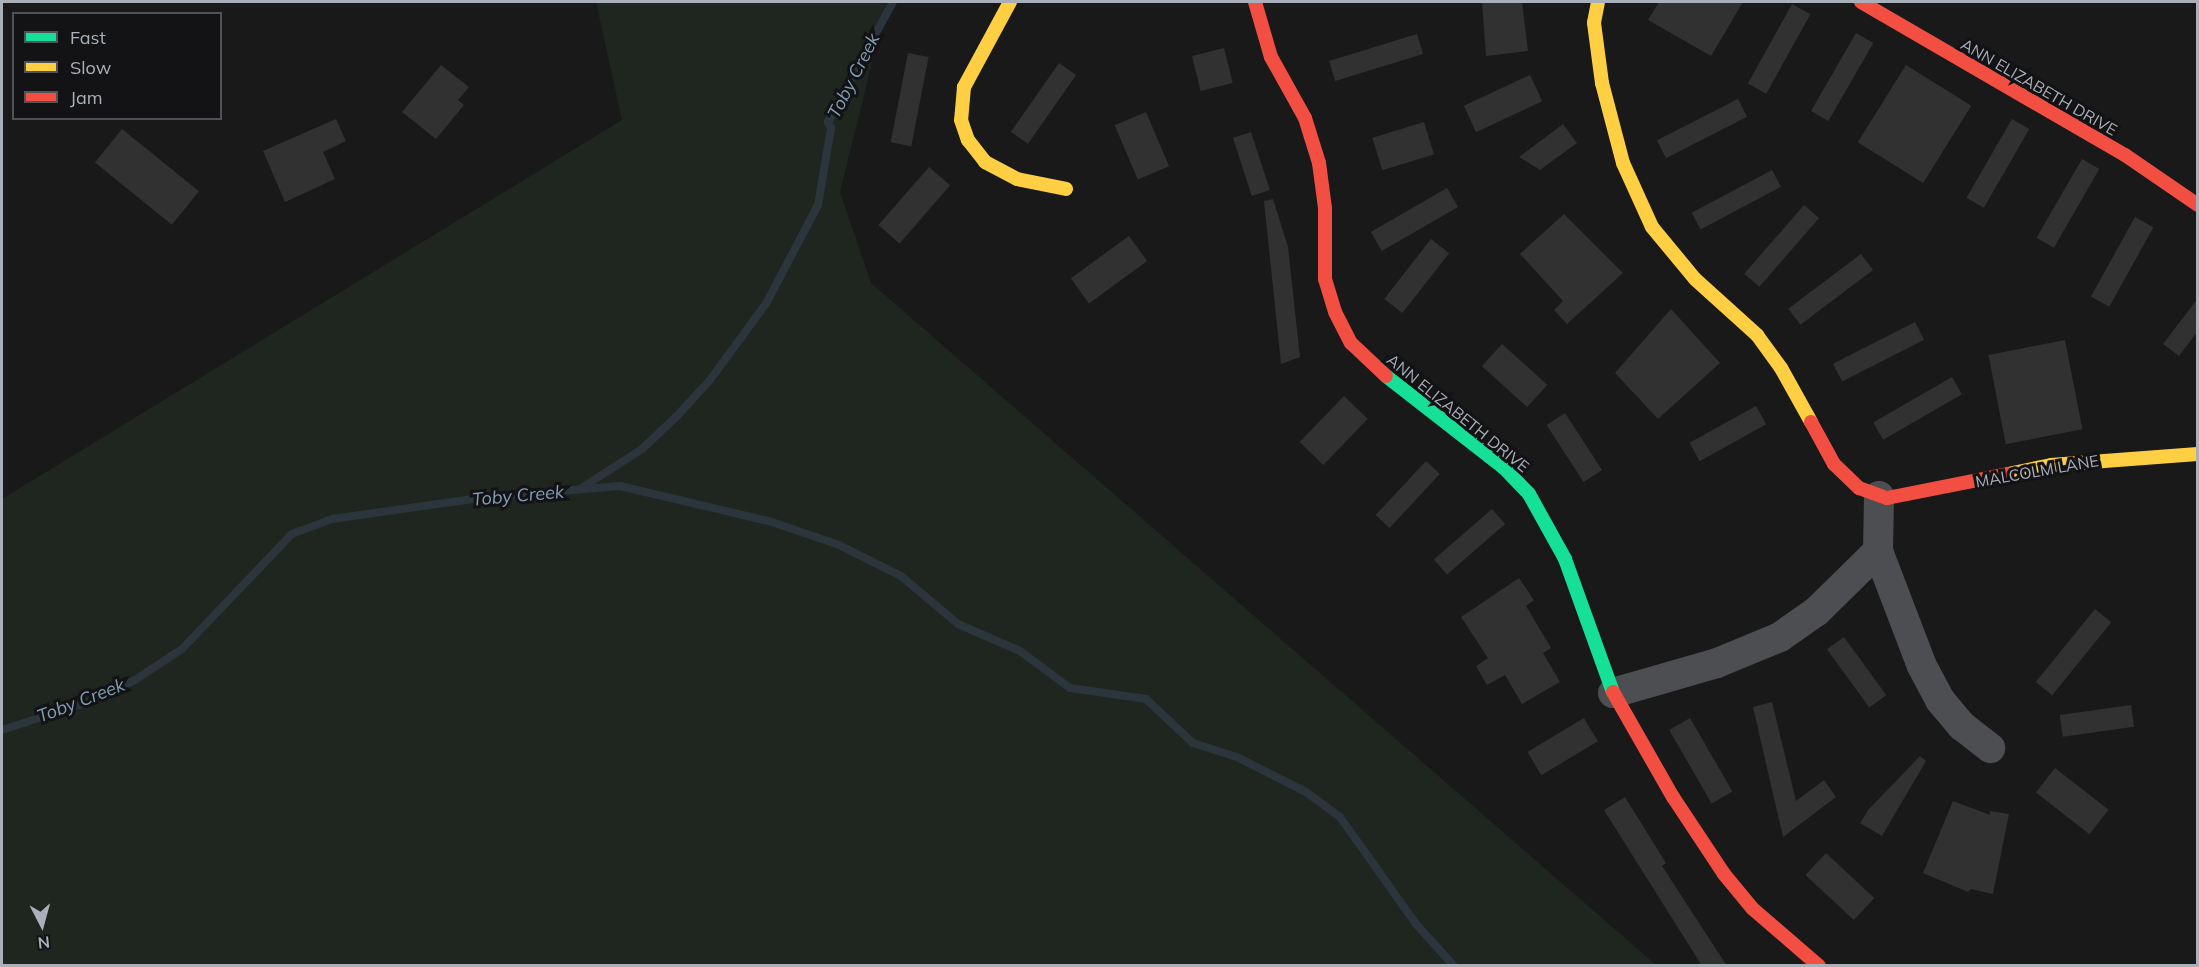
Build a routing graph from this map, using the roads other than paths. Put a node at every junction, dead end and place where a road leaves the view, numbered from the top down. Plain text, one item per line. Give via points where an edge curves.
1 (1010, 2) edge
2 (1255, 2) edge
3 (1598, 2) edge
4 (1861, 2) edge
5 (1066, 189) dead end
6 (2198, 205) edge
7 (2198, 454) edge
8 (1879, 496) junction
9 (1878, 551) junction
10 (1613, 693) junction
11 (1990, 748) dead end
12 (1819, 966) edge

1 - 5 street via 964,87 961,120 968,140 985,162 1017,179
2 - 10 street, ANN ELIZABETH DRIVE via 1271,57 1305,118 1319,163 1325,208 1325,279 1335,312 1351,343 1377,369 1504,468 1534,502 1565,560
3 - 8 street via 1594,23 1602,82 1623,163 1652,227 1695,279 1757,335 1781,368 1841,473 1859,488
4 - 6 street, ANN ELIZABETH DRIVE via 2125,155
7 - 8 street, MALCOLM LANE via 2051,465 1898,497
8 - 9 street
9 - 10 street via 1817,611 1780,637 1717,663
9 - 11 street via 1894,600 1940,700 1962,726
10 - 12 street, ANN ELIZABETH DRIVE via 1673,797 1724,874 1753,909

